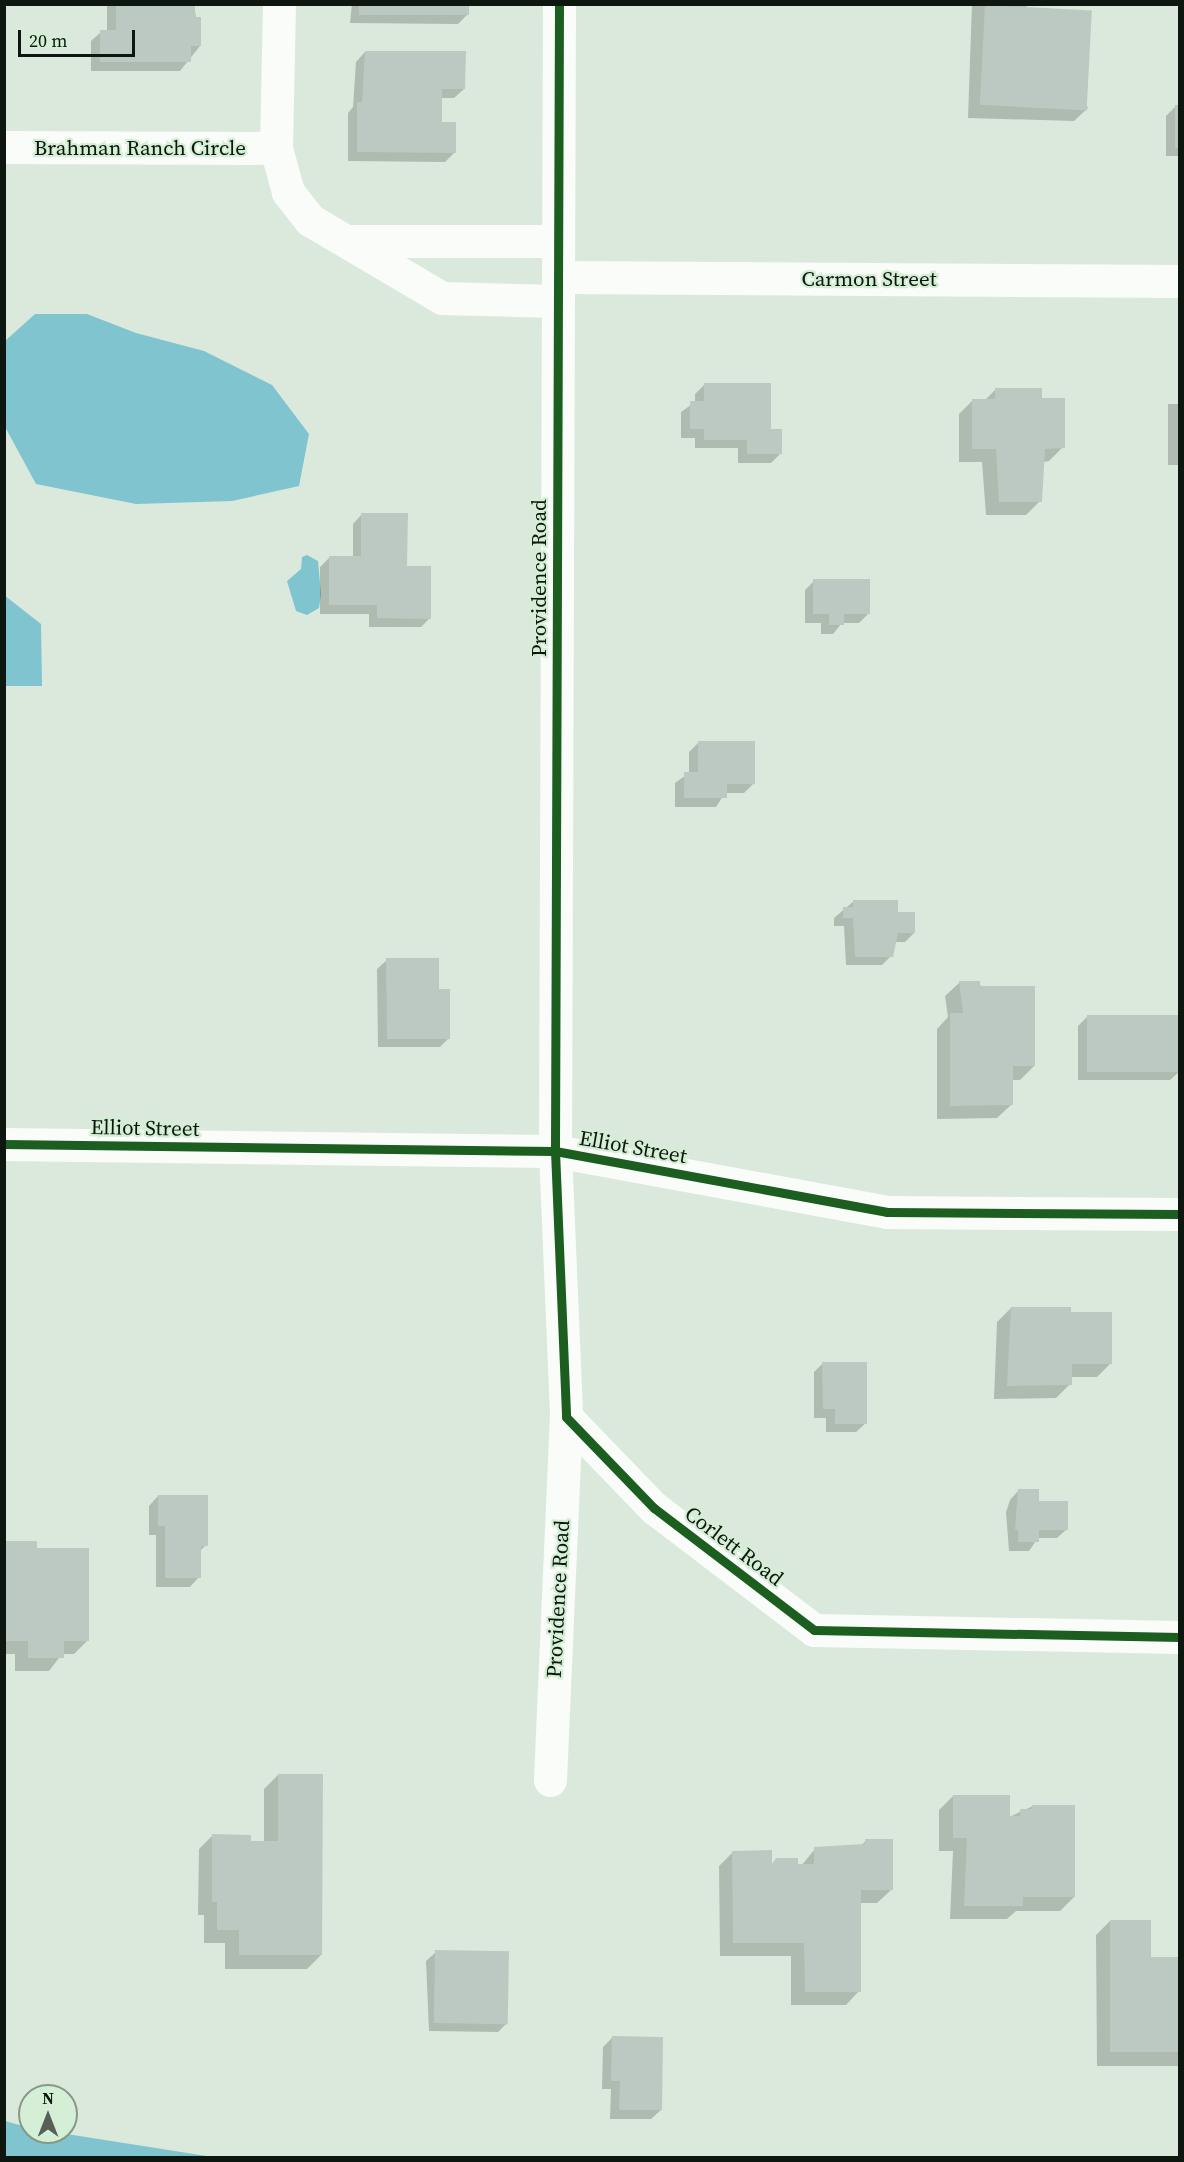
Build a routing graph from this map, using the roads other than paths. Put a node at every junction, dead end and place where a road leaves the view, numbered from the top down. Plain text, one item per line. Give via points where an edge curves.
1 (279, 4) edge
2 (559, 4) edge
3 (4, 147) edge
4 (276, 148) junction
5 (345, 241) junction
6 (558, 241) junction
7 (1179, 281) edge
8 (558, 289) junction
9 (4, 1144) edge
10 (555, 1151) junction
11 (1179, 1214) edge
12 (566, 1417) junction
13 (1179, 1637) edge
14 (550, 1780) dead end

1 - 4 street, Brahman Ranch Circle
2 - 6 street, Providence Road
3 - 4 street, Brahman Ranch Circle
4 - 5 street, Brahman Ranch Circle via 288,192 310,220
5 - 6 street
5 - 8 street, Brahman Ranch Circle via 442,298
6 - 8 street, Providence Road
7 - 8 street, Carmon Street
8 - 10 street, Providence Road
9 - 10 street, Elliot Street
10 - 11 street, Elliot Street via 887,1212
10 - 12 street
12 - 13 street, Corlett Road via 654,1508 814,1630
12 - 14 street, Providence Road

